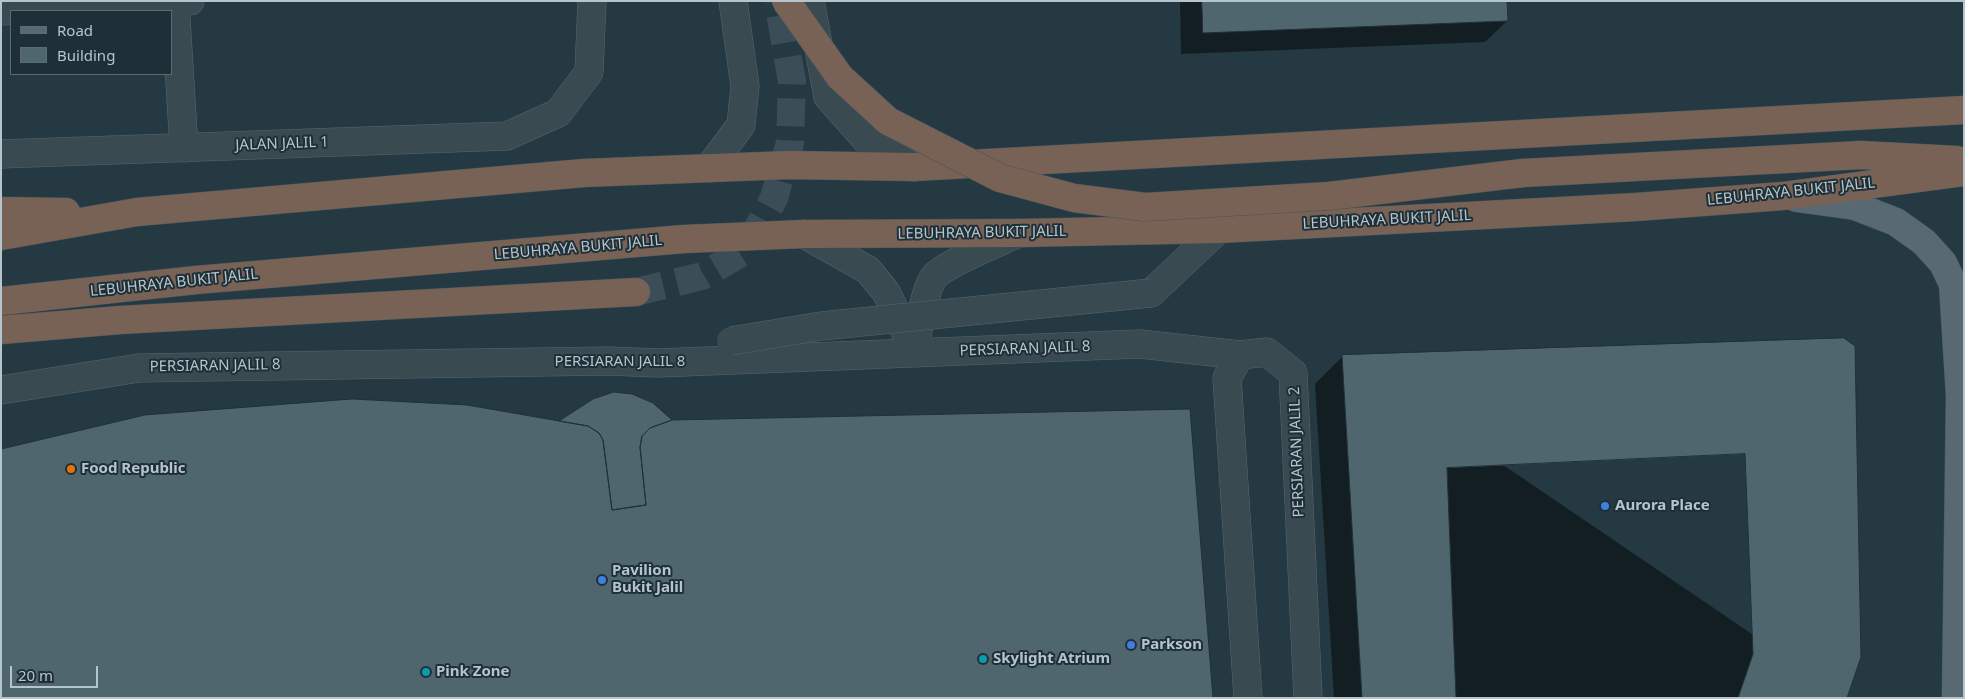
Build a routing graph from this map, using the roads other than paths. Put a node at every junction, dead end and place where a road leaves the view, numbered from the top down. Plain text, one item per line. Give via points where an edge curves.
1 (592, 1) edge
2 (734, 1) edge
3 (786, 1) edge
4 (810, 1) edge
5 (183, 2) edge
6 (21, 10) edge
7 (1964, 110) edge
8 (184, 148) junction
9 (1, 154) edge
10 (1964, 161) edge
11 (914, 166) junction
12 (708, 168) junction
13 (1964, 172) edge
14 (1783, 196) junction
15 (1, 211) edge
16 (137, 212) junction
17 (1219, 229) junction
18 (1019, 233) junction
19 (804, 234) junction
20 (1, 236) edge
21 (636, 292) tunnel mouth
22 (1, 301) edge
23 (1, 330) edge
24 (1240, 355) junction
25 (658, 363) junction
26 (1, 390) edge
27 (1248, 698) edge
28 (1308, 698) edge
29 (1956, 698) edge

1 - 8 street, JALAN JALIL 1 via 589,72 558,113 507,136
2 - 12 street via 745,86 741,125
3 - 10 highway, bridge via 840,77 888,121 1000,178 1074,198 1145,207 1329,196 1523,173 1861,155
4 - 11 street via 828,97 867,141
5 - 6 street
5 - 8 street
7 - 11 highway
8 - 9 street, JALAN JALIL 1
11 - 12 highway
12 - 16 highway via 584,173
13 - 14 highway, LEBUHRAYA BUKIT JALIL
14 - 17 highway, LEBUHRAYA BUKIT JALIL
14 - 29 main road via 1854,206 1896,222 1924,242 1943,263 1953,284 1960,396
15 - 16 highway
16 - 20 highway
17 - 18 highway, LEBUHRAYA BUKIT JALIL
17 - 25 street, bridge via 1152,293 821,326 731,341
18 - 19 highway, LEBUHRAYA BUKIT JALIL
18 - 19 street via 934,276 926,296 914,350 886,292 868,270
19 - 22 highway, LEBUHRAYA BUKIT JALIL via 664,240
21 - 23 highway
24 - 25 street, PERSIARAN JALIL 8 via 1140,344
24 - 27 street via 1227,378
24 - 28 street, PERSIARAN JALIL 2 via 1267,352 1293,373
25 - 26 street, PERSIARAN JALIL 8 via 139,368

